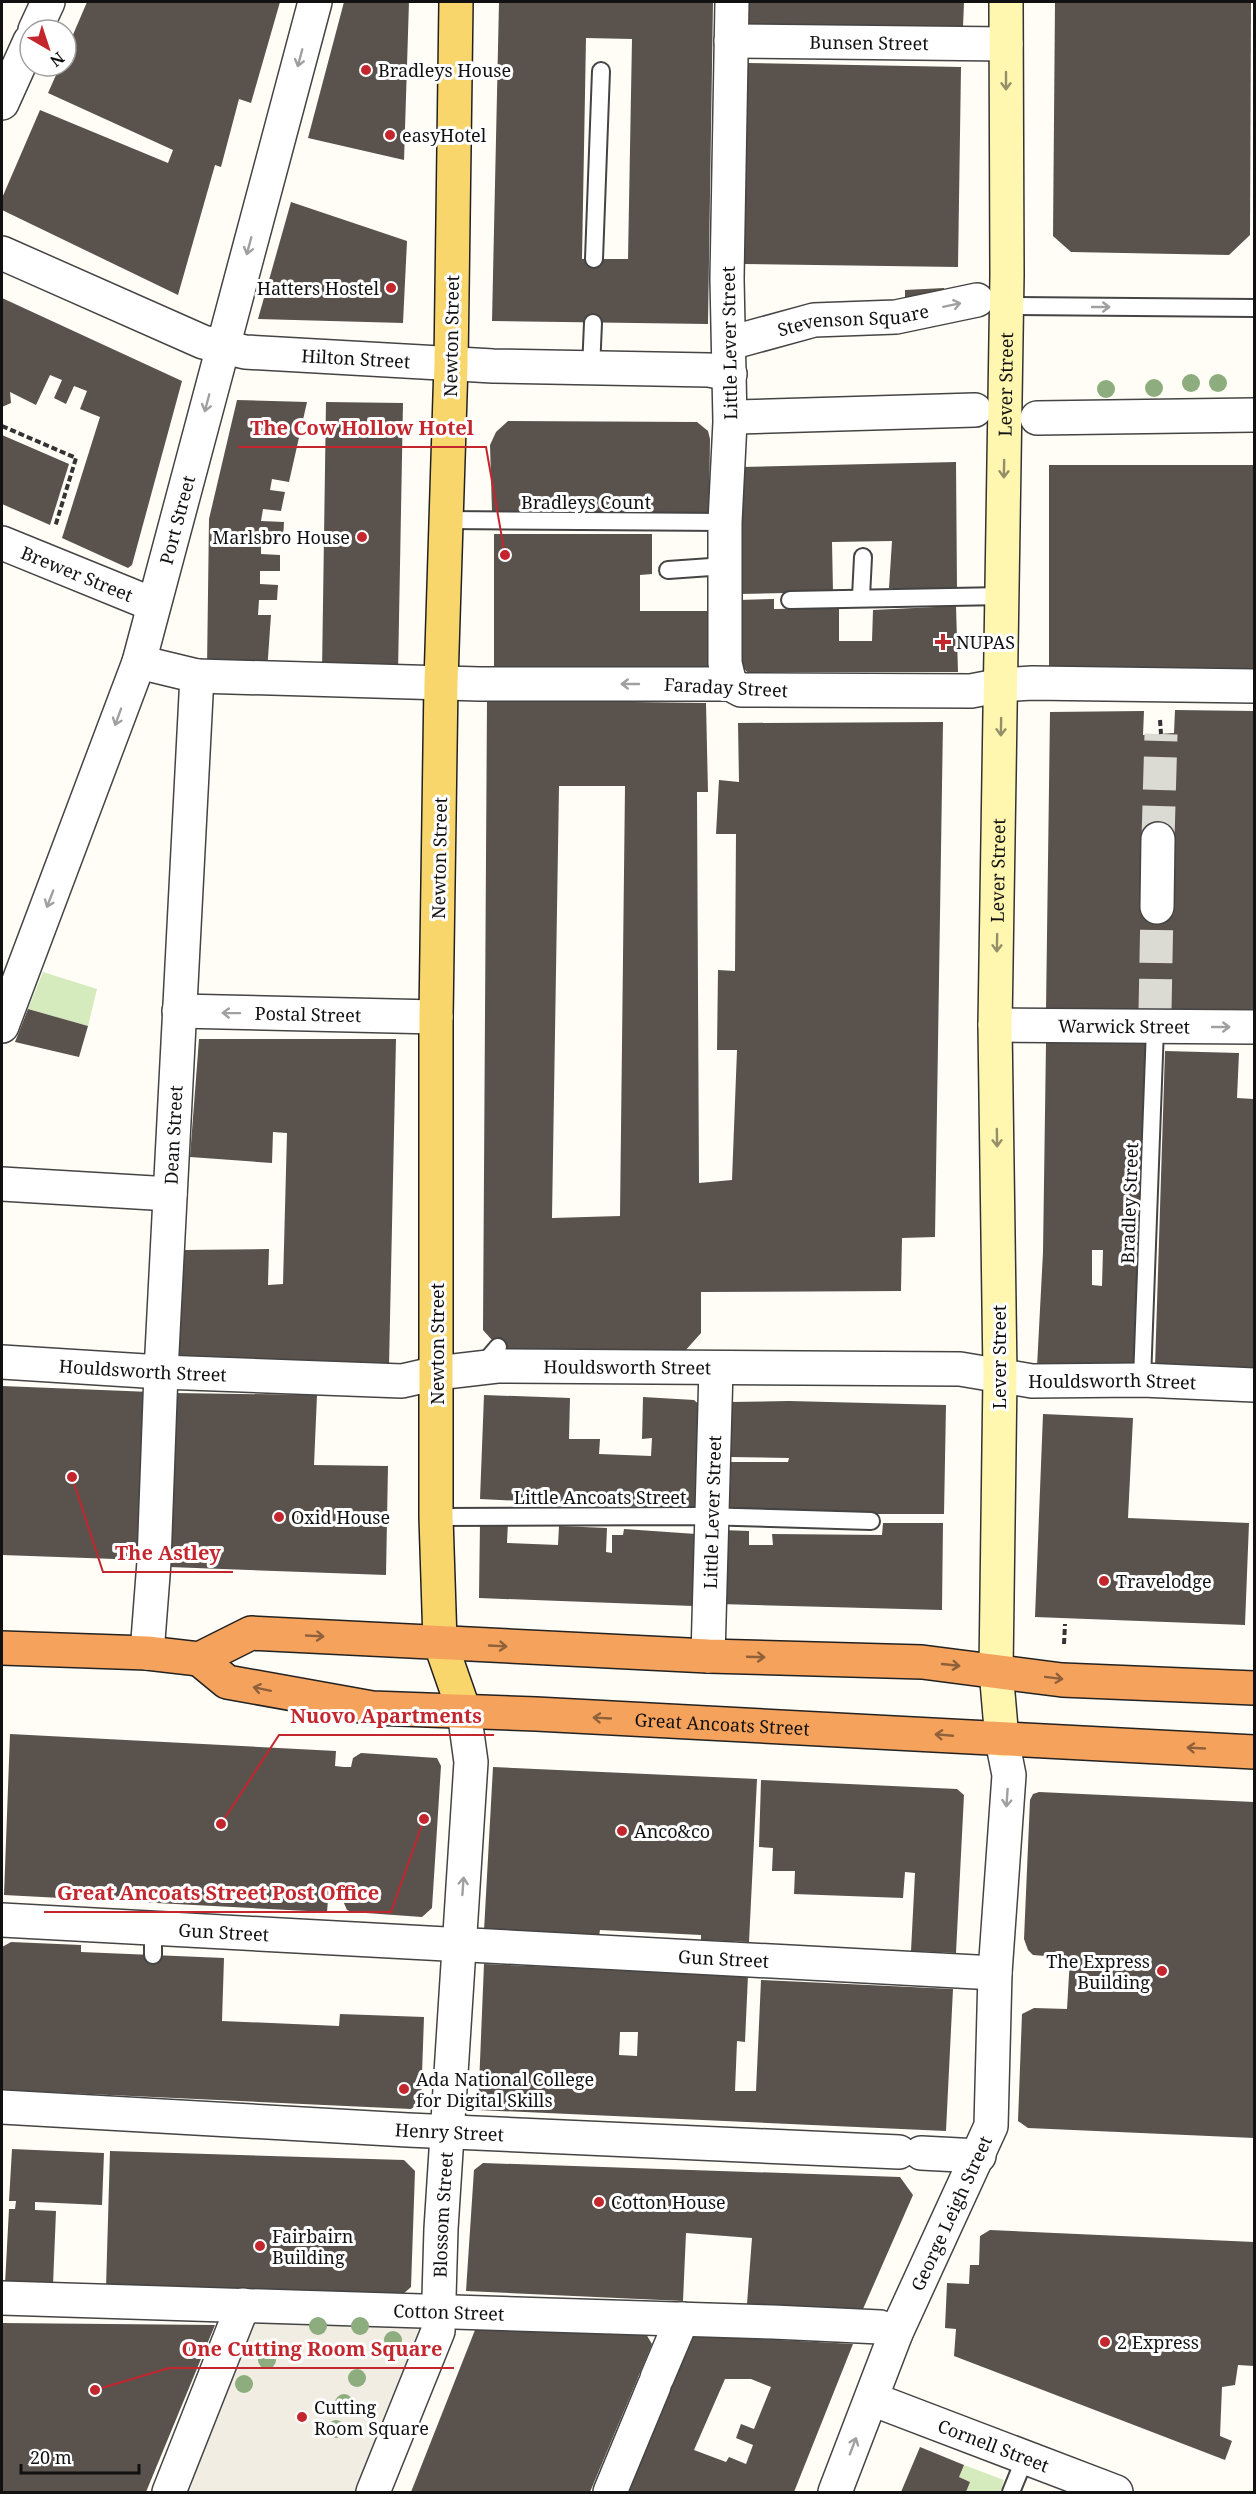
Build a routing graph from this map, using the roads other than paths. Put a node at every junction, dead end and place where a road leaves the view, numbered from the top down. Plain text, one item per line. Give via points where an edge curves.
1 (48, 2) edge
2 (315, 2) edge
3 (456, 2) edge
4 (732, 2) edge
5 (1006, 2) edge
6 (41, 18) edge
7 (731, 41) junction
8 (1006, 44) junction
9 (18, 68) edge
10 (601, 72) dead end
11 (2, 103) edge
12 (2, 253) edge
13 (594, 259) dead end
14 (992, 303) junction
15 (1254, 308) edge
16 (593, 323) dead end
17 (223, 347) junction
18 (730, 358) junction
19 (452, 364) junction
20 (591, 369) junction
21 (975, 410) dead end
22 (1254, 415) edge
23 (724, 417) dead end
24 (1038, 418) dead end
25 (446, 520) junction
26 (725, 522) junction
27 (2, 543) edge
28 (863, 557) dead end
29 (725, 566) junction
30 (668, 570) dead end
31 (1003, 596) junction
32 (861, 597) junction
33 (790, 600) dead end
34 (152, 604) junction
35 (139, 662) junction
36 (196, 676) junction
37 (441, 682) junction
38 (730, 684) junction
39 (1002, 685) junction
40 (1254, 686) edge
41 (1158, 839) tunnel mouth
42 (1157, 908) tunnel mouth
43 (179, 1011) junction
44 (436, 1017) junction
45 (995, 1025) junction
46 (2, 1026) edge
47 (1254, 1027) edge
48 (1155, 1028) junction
49 (2, 1184) edge
50 (170, 1194) junction
51 (2, 1362) edge
52 (702, 1363) junction
53 (161, 1372) junction
54 (437, 1373) junction
55 (1000, 1375) junction
56 (1142, 1380) junction
57 (1254, 1385) edge
58 (436, 1517) junction
59 (713, 1517) junction
60 (871, 1521) dead end
61 (440, 1642) junction
62 (2, 1648) edge
63 (147, 1653) junction
64 (708, 1656) junction
65 (199, 1659) junction
66 (996, 1670) junction
67 (1254, 1688) edge
68 (464, 1711) junction
69 (1002, 1740) junction
70 (1254, 1752) edge
71 (2, 1920) edge
72 (452, 1944) junction
73 (995, 1972) junction
74 (2, 2107) edge
75 (447, 2131) junction
76 (979, 2156) junction
77 (2, 2298) edge
78 (243, 2305) junction
79 (439, 2311) junction
80 (682, 2319) junction
81 (896, 2333) junction
82 (872, 2399) junction
83 (1025, 2458) junction
84 (169, 2493) edge
85 (373, 2493) edge
86 (610, 2493) edge
87 (835, 2493) edge
88 (1011, 2493) edge
89 (1116, 2493) edge

1 - 6 street
2 -> 17 street, Port Street
3 - 19 main road, Newton Street
4 - 7 street, Little Lever Street
5 - 8 street, Lever Street
7 - 8 street, Bunsen Street
7 - 18 street, Little Lever Street via 727,279
8 -> 14 street, Lever Street
9 - 11 street
10 - 13 lane
12 - 17 street, Hilton Street via 203,342
14 -> 15 lane, Stevenson Square
18 -> 14 street, Stevenson Square via 782,327 814,320 896,317
14 -> 31 street, Lever Street
16 - 20 lane
17 - 19 street, Hilton Street via 252,353
17 -> 34 street, Port Street
18 - 20 street, Hilton Street via 709,370
18 - 26 street, Little Lever Street
19 - 20 street, Hilton Street
19 - 25 main road, Newton Street
21 - 23 street
22 - 24 street
25 - 26 lane, Bradleys Count
25 - 37 main road, Newton Street
26 - 29 street, Little Lever Street
27 - 34 street, Brewer Street
28 - 32 lane
29 - 30 lane
29 - 38 street, Little Lever Street via 725,663
31 - 32 lane
31 - 39 street, Lever Street
32 - 33 lane
34 - 35 street, Port Street
35 - 36 street
35 -> 46 street, Port Street
36 - 37 street, Faraday Street
36 - 43 street, Dean Street
38 -> 37 street, Faraday Street
37 - 44 main road, Newton Street
38 - 39 street, Faraday Street via 741,690 971,691
39 - 40 street, Faraday Street
39 -> 45 street, Lever Street
41 - 42 street
44 -> 43 street, Postal Street
43 - 50 street, Dean Street
44 - 54 main road, Newton Street
45 - 48 street, Warwick Street
45 -> 55 street, Lever Street
48 -> 47 street, Warwick Street
48 - 56 lane, Bradley Street
49 - 50 street
50 - 53 street, Dean Street
51 - 53 street, Houldsworth Street
52 - 54 street, Houldsworth Street via 489,1357
52 - 55 street, Houldsworth Street via 960,1370
52 - 59 street, Little Lever Street
53 - 54 street, Houldsworth Street via 402,1381
53 - 63 street, Dean Street
54 - 58 main road, Newton Street
55 - 56 street, Houldsworth Street via 1032,1381
55 - 66 street, Lever Street
56 - 57 street, Houldsworth Street
58 - 59 lane, Little Ancoats Street
58 - 61 main road, Newton Street
59 - 60 lane, Little Ancoats Street
59 - 64 street, Little Lever Street
61 -> 64 highway
65 -> 61 highway via 251,1634
61 - 68 main road, Newton Street
62 - 63 highway
63 - 65 highway
64 -> 66 highway via 922,1662
68 -> 65 highway, Great Ancoats Street via 372,1708 276,1692 227,1682
66 -> 67 highway via 1062,1680
66 - 69 street, Lever Street
69 -> 68 highway, Great Ancoats Street
72 -> 68 street, Blossom Street via 471,1762
70 -> 69 highway, Great Ancoats Street
69 -> 73 street, George Leigh Street via 1009,1775
71 - 72 street, Gun Street via 153,1942
72 - 73 street, Gun Street via 649,1943 720,1966
72 - 75 street, Blossom Street
73 - 76 street, George Leigh Street via 991,2126
74 - 75 street, Henry Street
75 - 76 street, Henry Street
75 - 79 street, Blossom Street
76 - 81 street, George Leigh Street
77 - 78 street, Cotton Street
78 - 79 street, Cotton Street
78 - 84 street
79 - 80 street, Cotton Street
79 - 85 street, Blossom Street via 438,2331
80 - 81 street, Cotton Street via 880,2327
80 - 86 street
81 - 82 street, George Leigh Street
82 - 83 street, Cornell Street
87 -> 82 street, George Leigh Street
83 - 88 lane
83 - 89 street, Cornell Street

